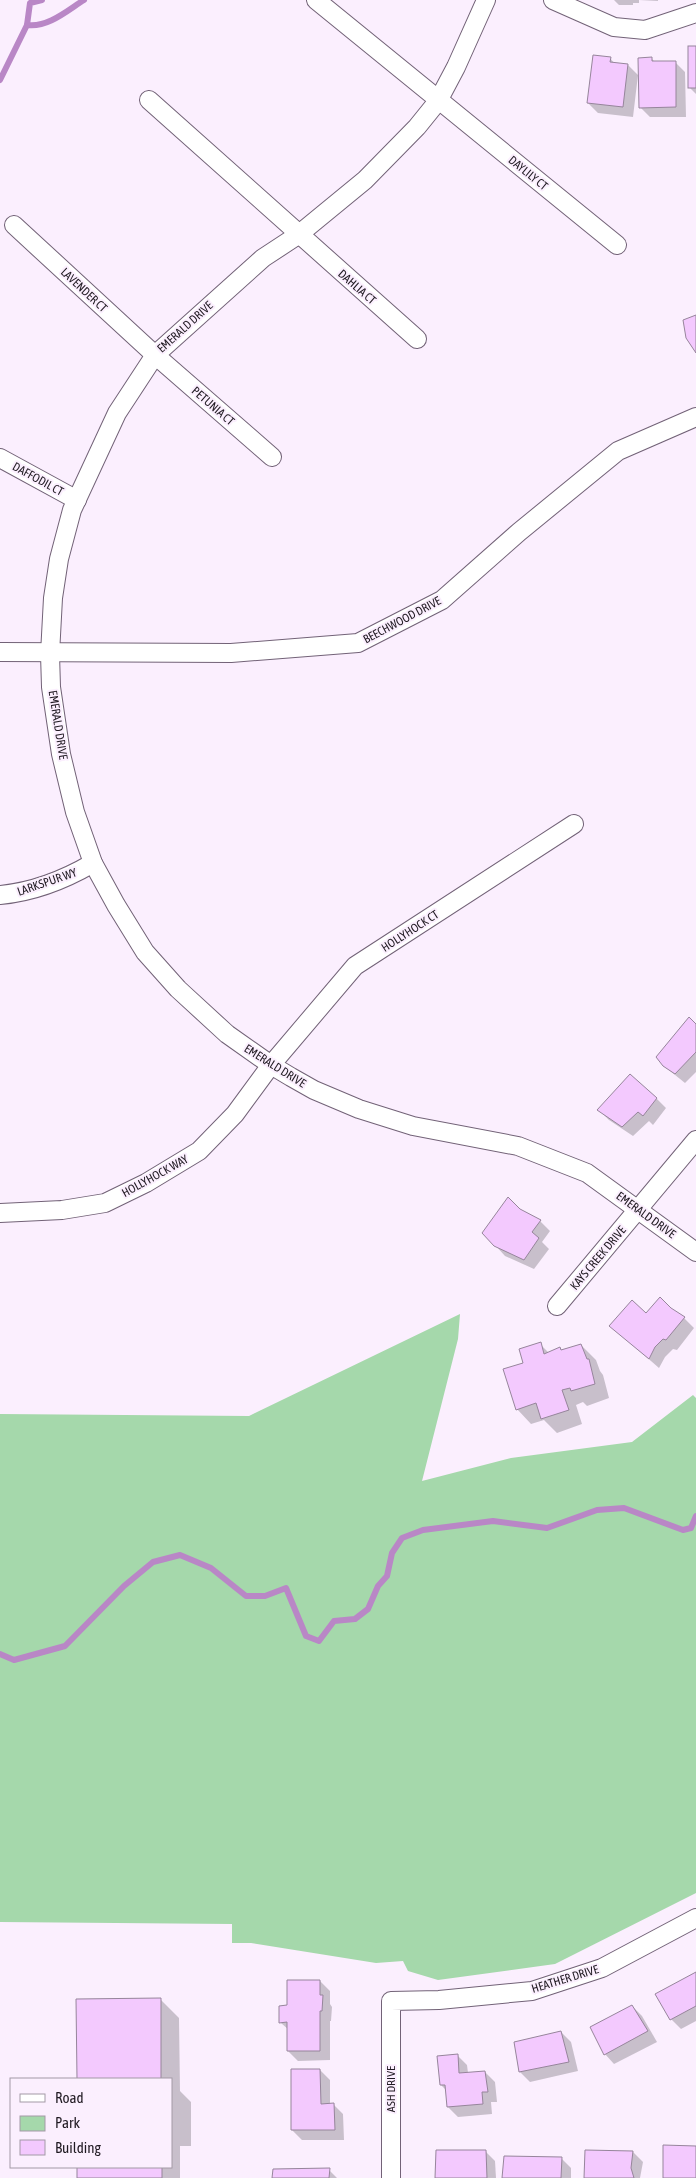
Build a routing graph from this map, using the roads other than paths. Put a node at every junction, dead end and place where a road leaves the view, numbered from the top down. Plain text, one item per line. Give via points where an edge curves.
1 (316, 0) edge
2 (486, 0) edge
3 (553, 0) edge
4 (696, 13) edge
5 (149, 100) dead end
6 (438, 101) junction
7 (14, 224) dead end
8 (298, 235) junction
9 (617, 245) dead end
10 (417, 339) dead end
11 (154, 355) junction
12 (695, 417) edge
13 (272, 456) dead end
14 (0, 458) edge
15 (77, 500) junction
16 (0, 652) edge
17 (50, 654) junction
18 (574, 824) dead end
19 (93, 864) junction
20 (0, 895) edge
21 (271, 1065) junction
22 (696, 1140) edge
23 (637, 1210) junction
24 (0, 1213) edge
25 (696, 1252) edge
26 (558, 1306) dead end
27 (696, 1918) edge
28 (391, 2001) joint
29 (392, 2178) edge

1 - 6 street, DAYLILY CT
2 - 6 street, EMERALD DRIVE
3 - 4 street via 614,27 645,30
5 - 8 street, DAHLIA CT
6 - 8 street, EMERALD DRIVE via 365,180
6 - 9 street, DAYLILY CT
7 - 11 street, LAVENDER CT
8 - 10 street, DAHLIA CT
8 - 11 street, EMERALD DRIVE via 263,258
11 - 13 street, PETUNIA CT
11 - 15 street, EMERALD DRIVE via 118,413
12 - 17 street, BEECHWOOD DRIVE via 618,451 518,532 442,600 358,643 231,653
14 - 15 street, DAFFODIL CT
15 - 17 street, EMERALD DRIVE via 59,559
16 - 17 street, BEECHWOOD DRIVE
17 - 19 street, EMERALD DRIVE via 51,687 61,754 75,812
18 - 21 street, HOLLYHOCK CT via 356,966
19 - 20 street, LARKSPUR WY via 73,875 23,893
19 - 21 street, EMERALD DRIVE via 145,952 178,989 227,1034
21 - 23 street, EMERALD DRIVE via 314,1090 359,1109 413,1126 518,1146 587,1173
21 - 24 street, HOLLYHOCK WAY via 235,1114 199,1151 146,1183 105,1203 62,1210
22 - 23 street, KAYS CREEK DRIVE
23 - 25 street, EMERALD DRIVE
23 - 26 street, KAYS CREEK DRIVE
27 - 28 street, HEATHER DRIVE via 602,1968 532,1991
28 - 29 street, ASH DRIVE

